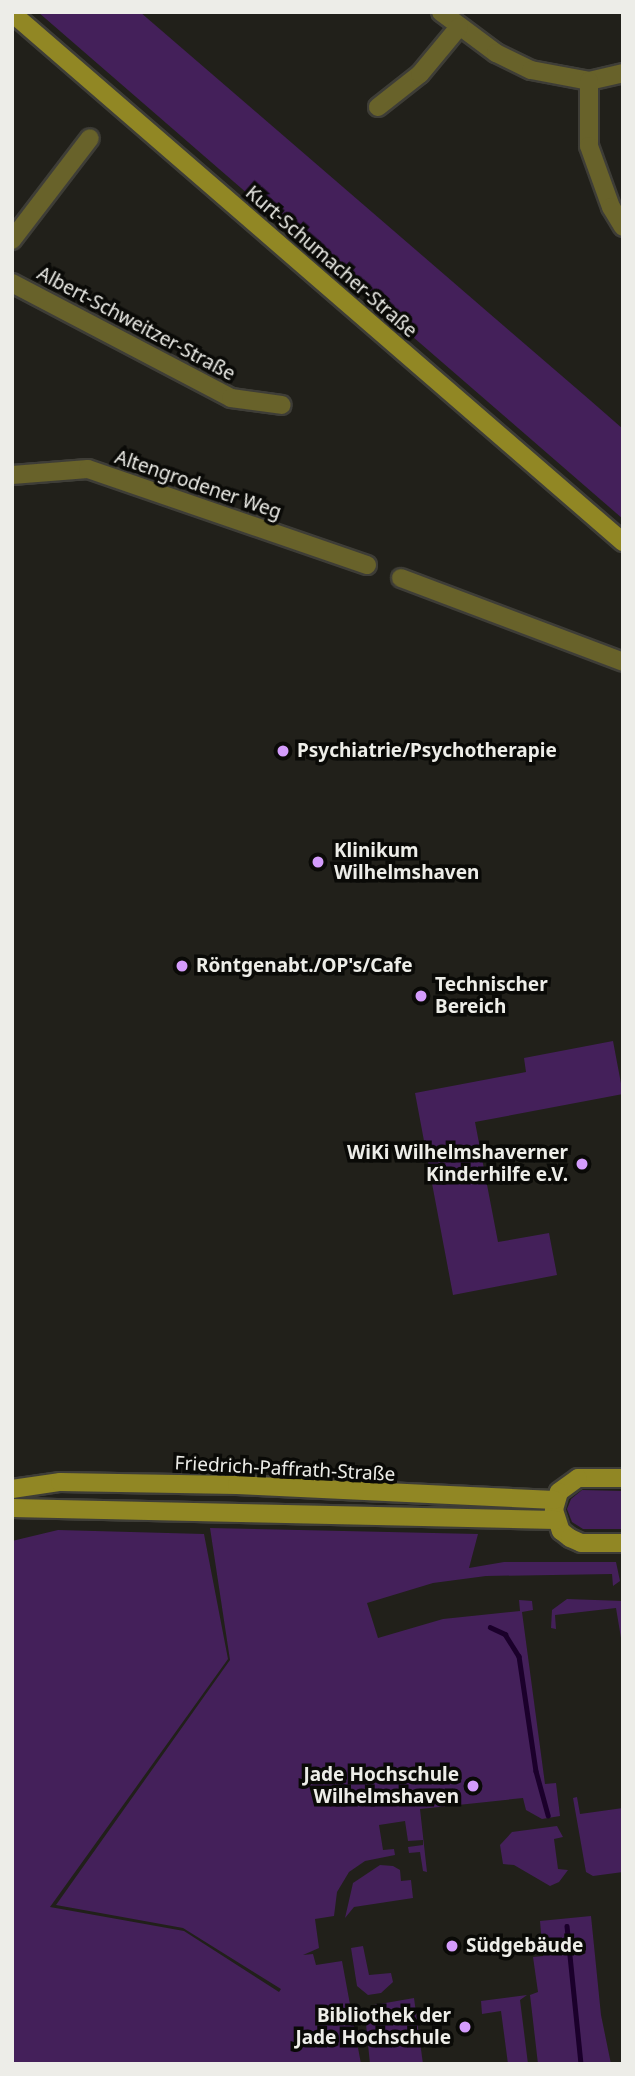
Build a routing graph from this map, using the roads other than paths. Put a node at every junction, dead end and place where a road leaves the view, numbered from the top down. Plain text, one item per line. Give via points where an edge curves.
1 (441, 12) edge
2 (12, 13) edge
3 (459, 27) junction
4 (623, 73) edge
5 (589, 81) junction
6 (378, 107) dead end
7 (90, 138) dead end
8 (623, 227) edge
9 (12, 240) edge
10 (12, 283) edge
11 (282, 405) dead end
12 (12, 475) edge
13 (623, 542) edge
14 (367, 565) dead end
15 (401, 578) dead end
16 (623, 662) edge
17 (623, 1478) edge
18 (12, 1489) edge
19 (555, 1500) junction
20 (12, 1508) edge
21 (556, 1520) junction
22 (623, 1543) edge

1 - 3 street
2 - 13 main road, Kurt-Schumacher-Straße
3 - 5 street via 496,53 531,69
3 - 6 street via 420,74
4 - 5 street
5 - 8 street via 589,146
7 - 9 street
10 - 11 street, Albert-Schweitzer-Straße via 231,398
12 - 14 street, Altengrodener Weg via 88,469
15 - 16 street
17 - 19 main road via 578,1478
18 - 19 main road, Friedrich-Paffrath-Straße via 60,1482 237,1485
19 - 21 main road
20 - 21 main road
21 - 22 main road via 561,1531 581,1543

